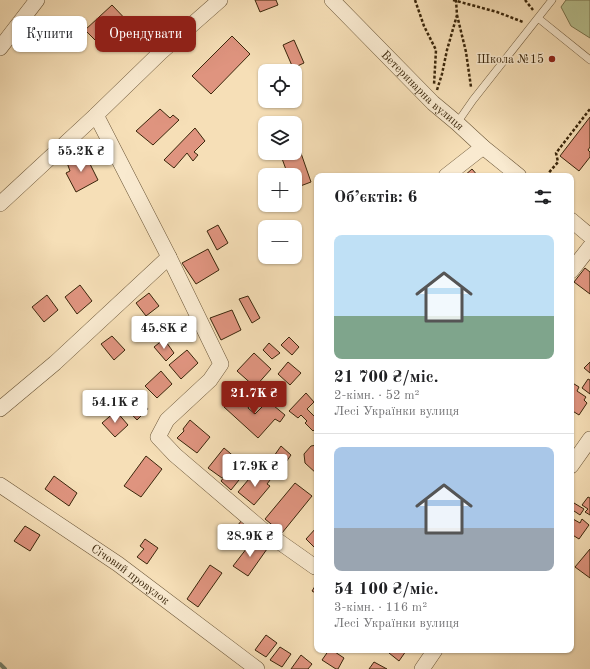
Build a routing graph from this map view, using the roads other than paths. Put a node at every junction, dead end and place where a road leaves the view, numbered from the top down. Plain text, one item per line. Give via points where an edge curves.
1 (37, 0) edge
2 (220, 0) edge
3 (332, 0) edge
4 (552, 0) edge
5 (538, 18) junction
6 (0, 48) edge
7 (590, 60) edge
8 (96, 115) junction
9 (457, 123) junction
10 (483, 147) junction
11 (450, 173) edge
12 (515, 173) edge
13 (0, 204) edge
14 (574, 223) edge
15 (590, 236) edge
16 (590, 247) edge
17 (168, 257) junction
18 (574, 267) edge
19 (0, 409) edge
20 (590, 439) edge
21 (574, 462) edge
22 (0, 485) edge
23 (314, 566) edge
24 (433, 653) edge
25 (257, 669) edge
26 (422, 669) edge

1 - 6 street
2 - 8 street
3 - 9 street, Ветеринарна вулиця via 432,103
4 - 5 lane
5 - 7 lane
5 - 9 lane
8 - 13 street
8 - 17 street
9 - 10 street, Ветеринарна вулиця
10 - 11 street
10 - 12 street, Ветеринарна вулиця
14 - 15 street
16 - 18 street
17 - 19 street via 55,363
17 - 23 street via 221,364 210,380 167,420 158,438 175,456 264,531
20 - 21 street
22 - 25 street, Січовий провулок via 118,564
24 - 26 street

